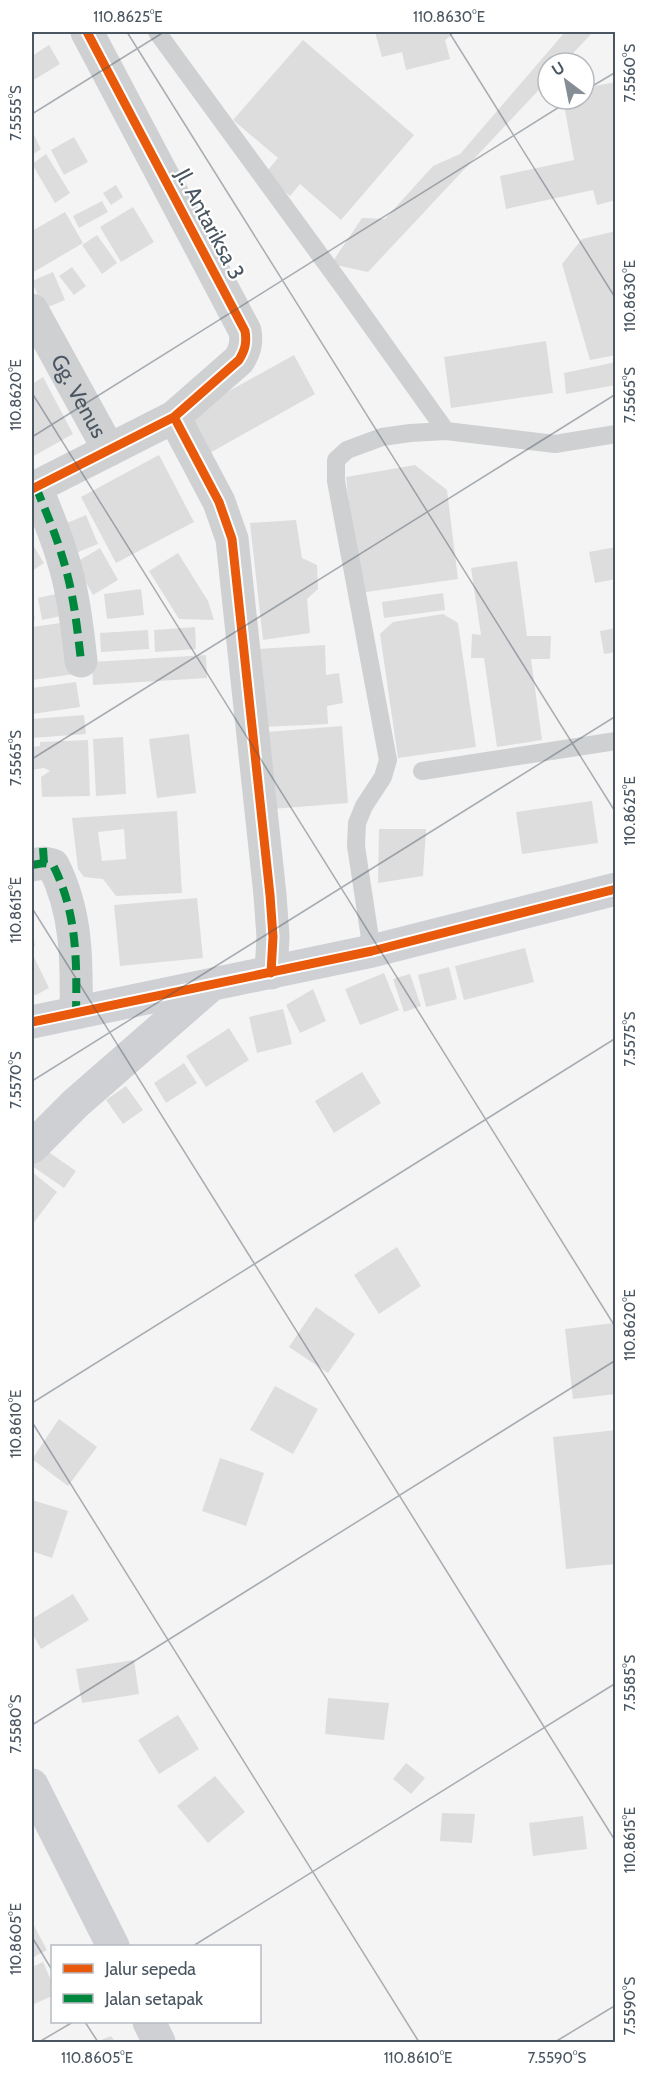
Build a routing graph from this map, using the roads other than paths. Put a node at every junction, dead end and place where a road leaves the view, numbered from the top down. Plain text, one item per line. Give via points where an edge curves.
1 (87, 32) edge
2 (157, 32) edge
3 (32, 310) edge
4 (174, 417) junction
5 (446, 431) junction
6 (615, 434) edge
7 (109, 450) junction
8 (34, 488) edge
9 (81, 661) dead end
10 (615, 741) edge
11 (422, 771) dead end
12 (39, 859) edge
13 (615, 889) edge
14 (372, 951) junction
15 (271, 973) junction
16 (211, 986) junction
17 (76, 1013) junction
18 (32, 1022) edge
19 (32, 1148) edge
20 (32, 1785) edge
21 (112, 1945) edge
22 (149, 2023) edge
23 (159, 2043) edge

1 - 4 street, Jl. Antariksa 3 via 245,331 244,351 239,360
2 - 5 lane
3 - 7 street, Gg. Venus
4 - 7 street, Jl. Antariksa 3
4 - 15 street via 219,502 232,539 270,895
5 - 6 lane via 555,444
5 - 14 lane via 382,436 347,450 336,460 336,481 388,760 383,777 357,823 356,846
7 - 8 street, Jl. Antariksa 3
8 - 9 street via 59,545 70,585
10 - 11 lane
12 - 17 street via 53,865 72,921
13 - 14 street
14 - 15 street
15 - 16 street
16 - 17 street
16 - 19 street via 76,1103
17 - 18 street
20 - 21 street
22 - 23 street

